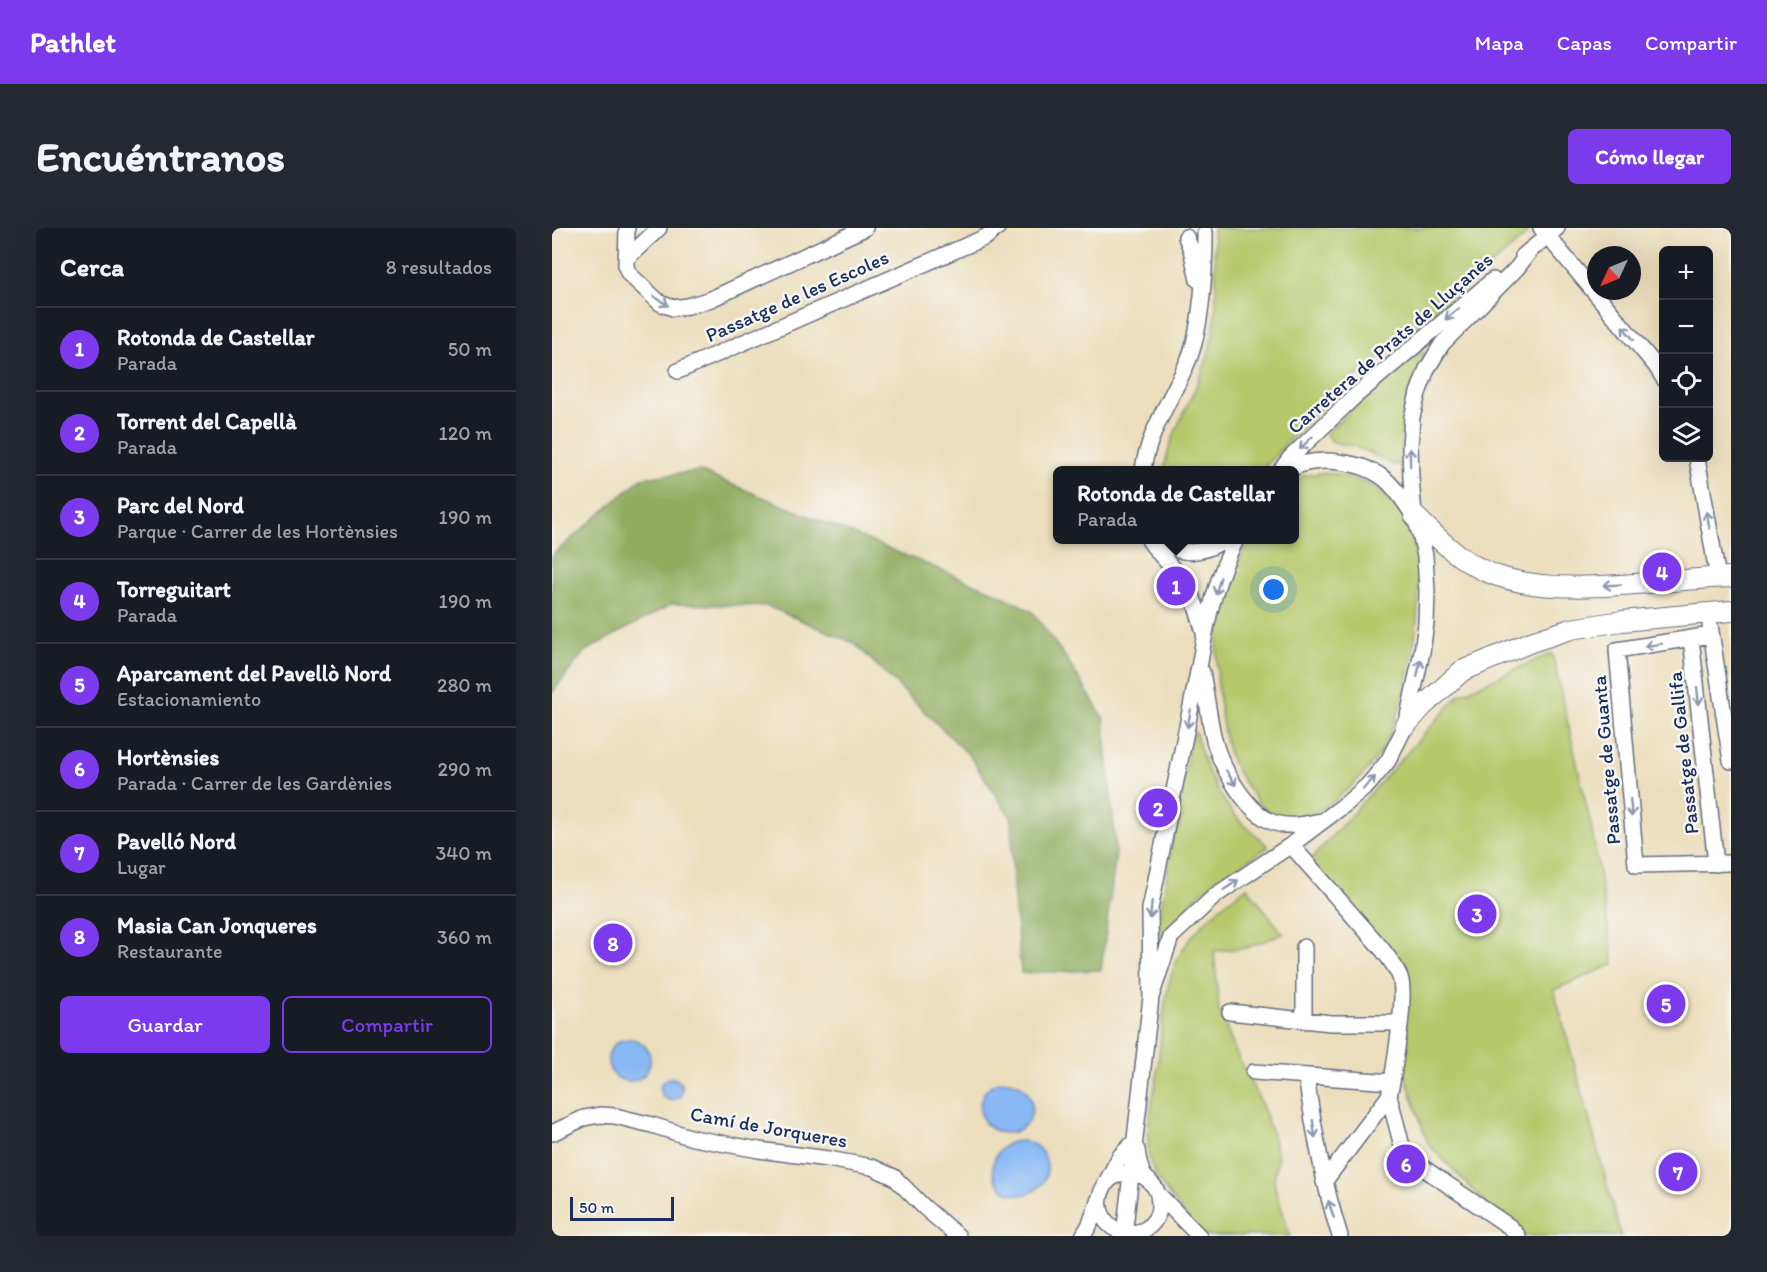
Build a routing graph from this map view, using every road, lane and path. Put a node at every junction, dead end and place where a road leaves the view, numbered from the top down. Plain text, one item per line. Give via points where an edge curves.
1 (627, 228) edge
2 (659, 228) edge
3 (865, 228) edge
4 (997, 228) edge
5 (1206, 230) edge
6 (1549, 231) edge
7 (1182, 232) edge
8 (1530, 251) junction
9 (626, 259) junction
10 (1201, 294) junction
11 (678, 371) dead end
12 (1659, 371) edge
13 (1698, 462) edge
14 (1144, 466) edge
15 (1284, 466) edge
16 (1299, 466) edge
17 (1414, 515) junction
18 (1152, 544) edge
19 (1169, 544) edge
20 (1217, 544) edge
21 (1234, 544) edge
22 (1724, 579) edge
23 (1731, 611) edge
24 (1710, 614) junction
25 (1204, 633) junction
26 (1711, 635) junction
27 (1691, 638) junction
28 (1200, 662) junction
29 (1727, 703) edge
30 (1406, 725) junction
31 (1731, 761) edge
32 (1324, 821) junction
33 (1291, 845) junction
34 (1724, 863) edge
35 (1304, 947) dead end
36 (1151, 997) junction
37 (1230, 1012) dead end
38 (1304, 1021) junction
39 (1399, 1023) junction
40 (1254, 1072) dead end
41 (1306, 1076) junction
42 (1391, 1089) junction
43 (552, 1133) edge
44 (1135, 1141) junction
45 (1138, 1175) junction
46 (1324, 1182) junction
47 (1102, 1191) junction
48 (1158, 1194) junction
49 (1108, 1225) junction
50 (1148, 1232) edge
51 (1124, 1235) edge
52 (958, 1236) edge
53 (1083, 1236) edge
54 (1090, 1236) edge
55 (1199, 1236) edge
56 (1340, 1236) edge
57 (1518, 1236) edge

1 - 9 street
2 - 9 street
9 -> 3 street via 629,274 660,303 673,308 711,299
4 - 11 street, Passatge de les Escoles via 986,237
5 - 7 street via 1199,238 1190,239
5 - 10 street
6 - 8 street, Carretera de Prats de Lluçanès
12 -> 6 street
7 - 10 street via 1191,249
8 -> 15 street, Carretera de Prats de Lluçanès via 1354,397
17 -> 8 street, Carretera de Prats de Lluçanès via 1412,417 1427,369 1446,339
10 - 14 street via 1191,353 1150,444
22 -> 13 street
16 - 17 street, Carretera de Prats de Lluçanès via 1322,460 1363,468 1385,480
22 -> 17 main road via 1590,586 1514,581 1486,572 1457,555
30 -> 17 street, Carretera de Prats de Lluçanès via 1426,623 1425,556
18 - 25 street via 1185,583
19 - 20 street via 1195,552
21 -> 25 street, Carretera de Prats de Lluçanès via 1224,564
22 - 24 main road via 1707,587
23 - 24 main road
24 - 26 street
24 - 30 main road via 1571,629 1485,660 1462,671
25 - 28 street, Carretera de Prats de Lluçanès
26 - 27 street, Passatge de Guanta
26 - 29 street
27 -> 34 street, Passatge de Gallifa
27 -> 34 street, Passatge de Guanta via 1617,650 1636,865
28 -> 32 street, Carretera de Prats de Lluçanès via 1215,741 1225,768 1245,800 1274,823 1291,826
28 -> 36 street, Carretera de Prats de Lluçanès via 1150,909
29 - 31 street
32 -> 30 street, Carretera de Prats de Lluçanès via 1368,785 1388,761
32 - 33 street, Carretera de Prats de Lluçanès
36 -> 33 street, Carretera de Prats de Lluçanès via 1171,937 1216,895
33 - 39 street via 1395,966 1401,979
35 - 38 street
36 - 44 street, Carretera de Prats de Lluçanès
37 - 38 street
38 - 39 street
39 - 42 street
40 - 41 street
41 - 42 street
41 -> 46 street
42 - 46 street
42 - 57 street via 1402,1146 1413,1161
43 - 52 street, Camí de Jorqueres via 584,1118 615,1116 693,1138 872,1167 894,1177
44 - 45 street, Carretera de Prats de Lluçanès
44 - 47 street via 1120,1156
45 - 47 street via 1121,1174
45 - 48 street, Carretera de Prats de Lluçanès via 1153,1184
45 - 51 street, Carretera de Prats de Lluçanès
56 -> 46 street
47 - 49 street via 1099,1207
47 - 53 street
48 - 50 street via 1160,1207
48 - 55 street, Carretera de Prats de Lluçanès
49 - 51 street
49 - 54 street
50 - 51 street

